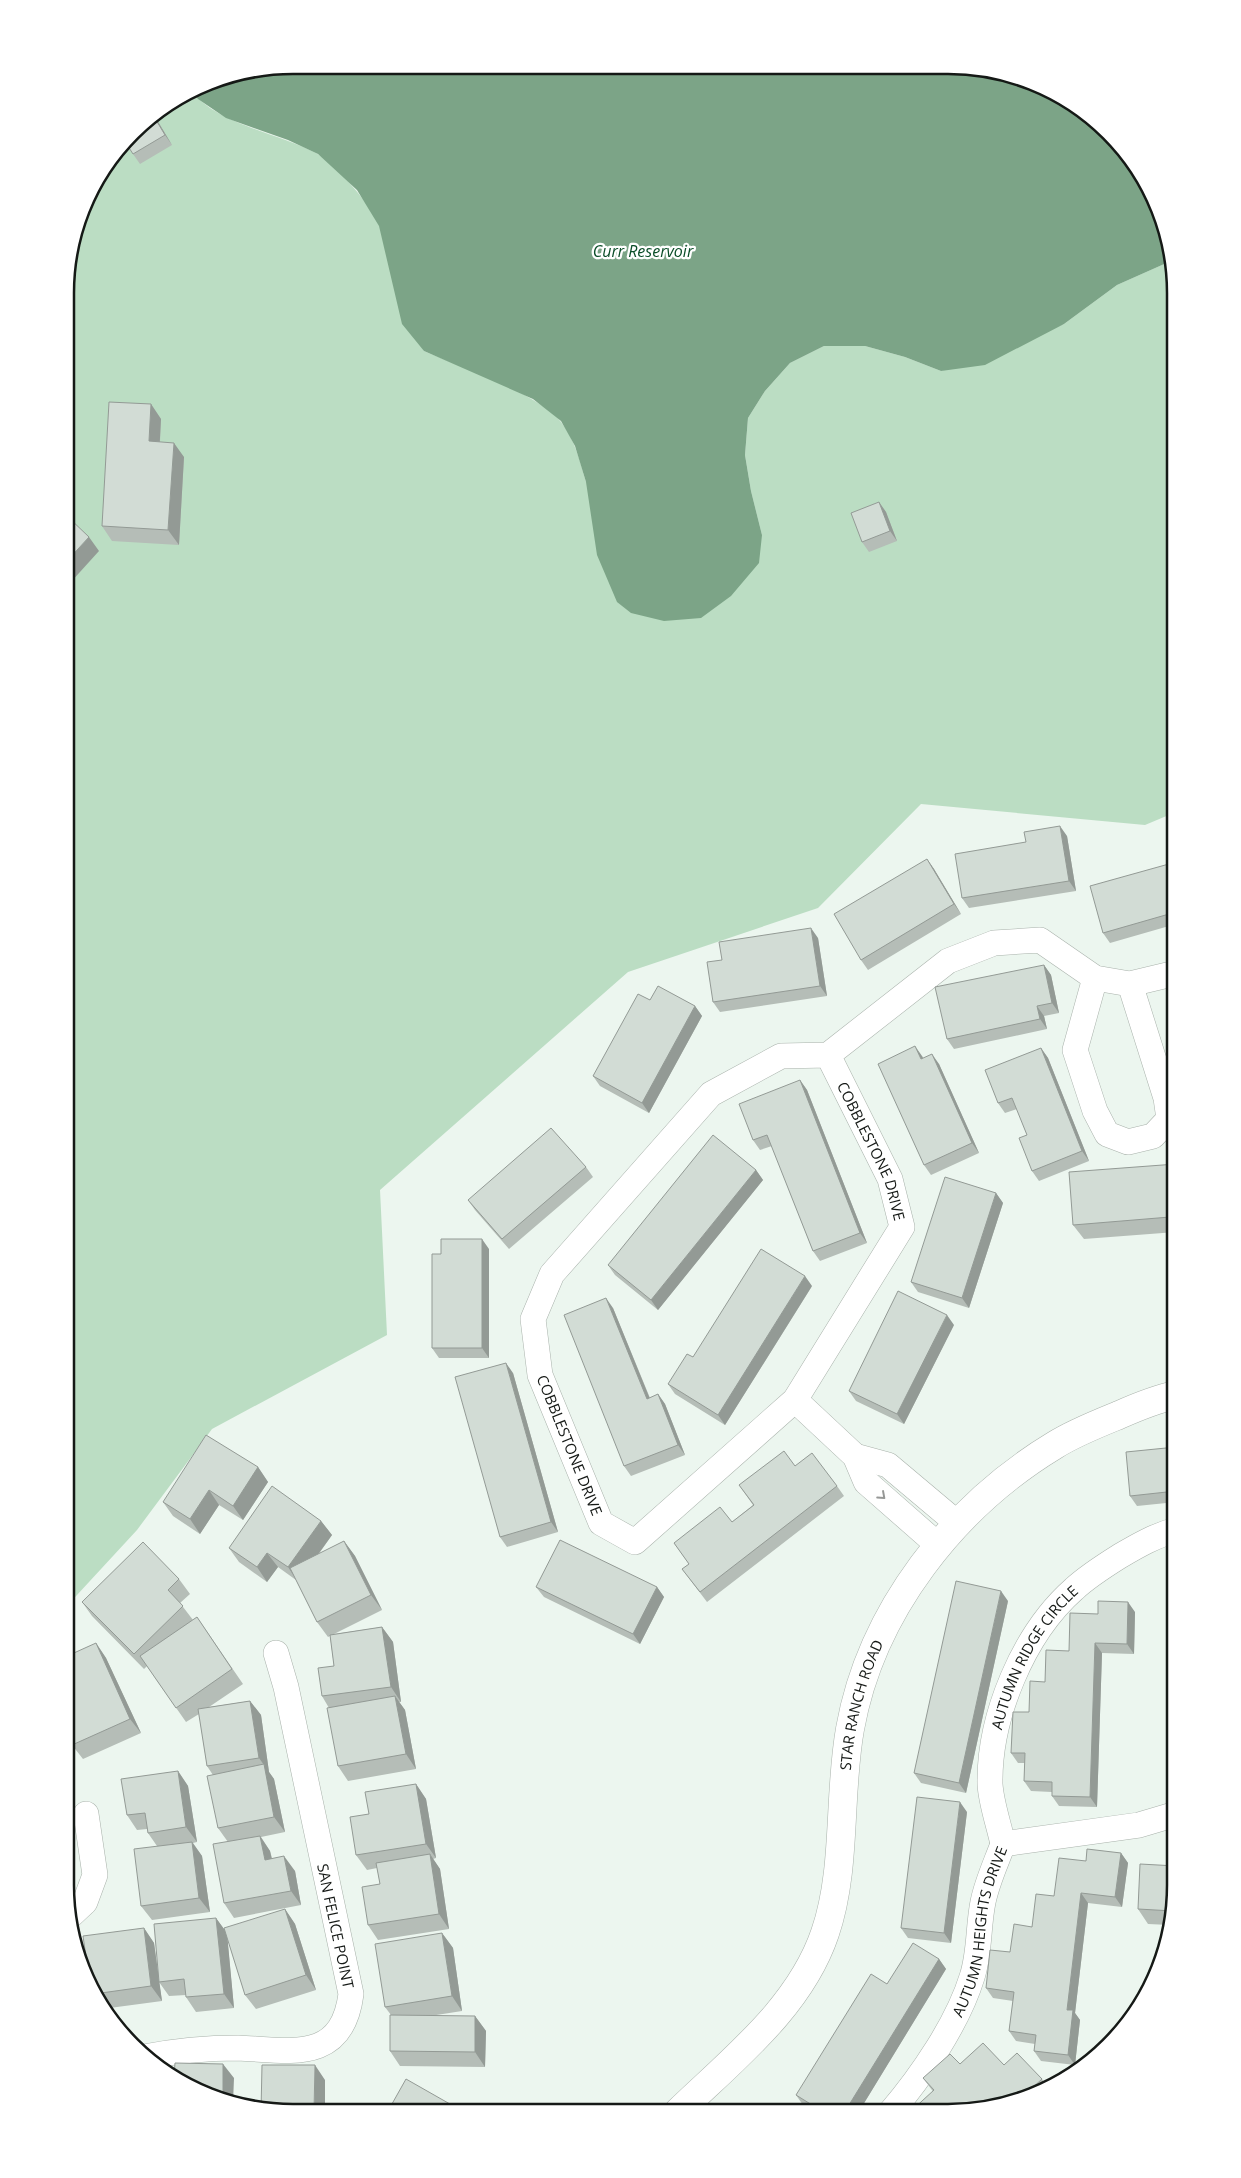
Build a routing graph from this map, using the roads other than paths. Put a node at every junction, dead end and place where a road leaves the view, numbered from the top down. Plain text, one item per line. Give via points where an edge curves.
1 (1167, 975) edge
2 (1095, 978) junction
3 (1130, 984) junction
4 (828, 1055) junction
5 (1167, 1105) edge
6 (1167, 1121) edge
7 (1167, 1397) edge
8 (795, 1400) junction
9 (855, 1456) junction
10 (957, 1523) junction
11 (1167, 1534) edge
12 (939, 1546) junction
13 (276, 1653) dead end
14 (86, 1814) dead end
15 (1167, 1817) edge
16 (1003, 1844) junction
17 (76, 1911) edge
18 (154, 2055) edge
19 (686, 2104) edge
20 (897, 2104) edge

1 - 3 street
2 - 3 street
2 - 4 street via 1040,940 994,943 948,961
2 - 6 street via 1075,1050 1095,1110 1108,1134 1128,1142 1153,1136
3 - 5 street
4 - 8 street, COBBLESTONE DRIVE via 890,1179 902,1227
4 - 8 street, COBBLESTONE DRIVE via 781,1056 711,1094 552,1274 533,1319 540,1375 601,1523 635,1542
7 - 10 street, STAR RANCH ROAD via 1108,1419 1057,1444 1020,1468
8 - 9 street
9 - 10 street via 888,1465
9 -> 12 street via 866,1482
10 - 12 street, STAR RANCH ROAD
11 - 16 street, AUTUMN RIDGE CIRCLE via 1135,1547 1086,1579 1049,1617 1028,1647 1001,1710 994,1744 990,1785
12 - 19 street, STAR RANCH ROAD via 898,1600 875,1646 861,1688 850,1728 836,1890 826,1932 809,1971 785,2005 754,2039
13 - 18 street, SAN FELICE POINT via 351,1994 349,2010 333,2036 319,2046 304,2050 286,2052 238,2048 183,2050
14 - 17 street via 95,1876 85,1902
15 - 16 street, AUTUMN HEIGHTS DRIVE via 1139,1825
16 - 20 street, AUTUMN HEIGHTS DRIVE via 984,1900 973,1975 965,1998 952,2024

